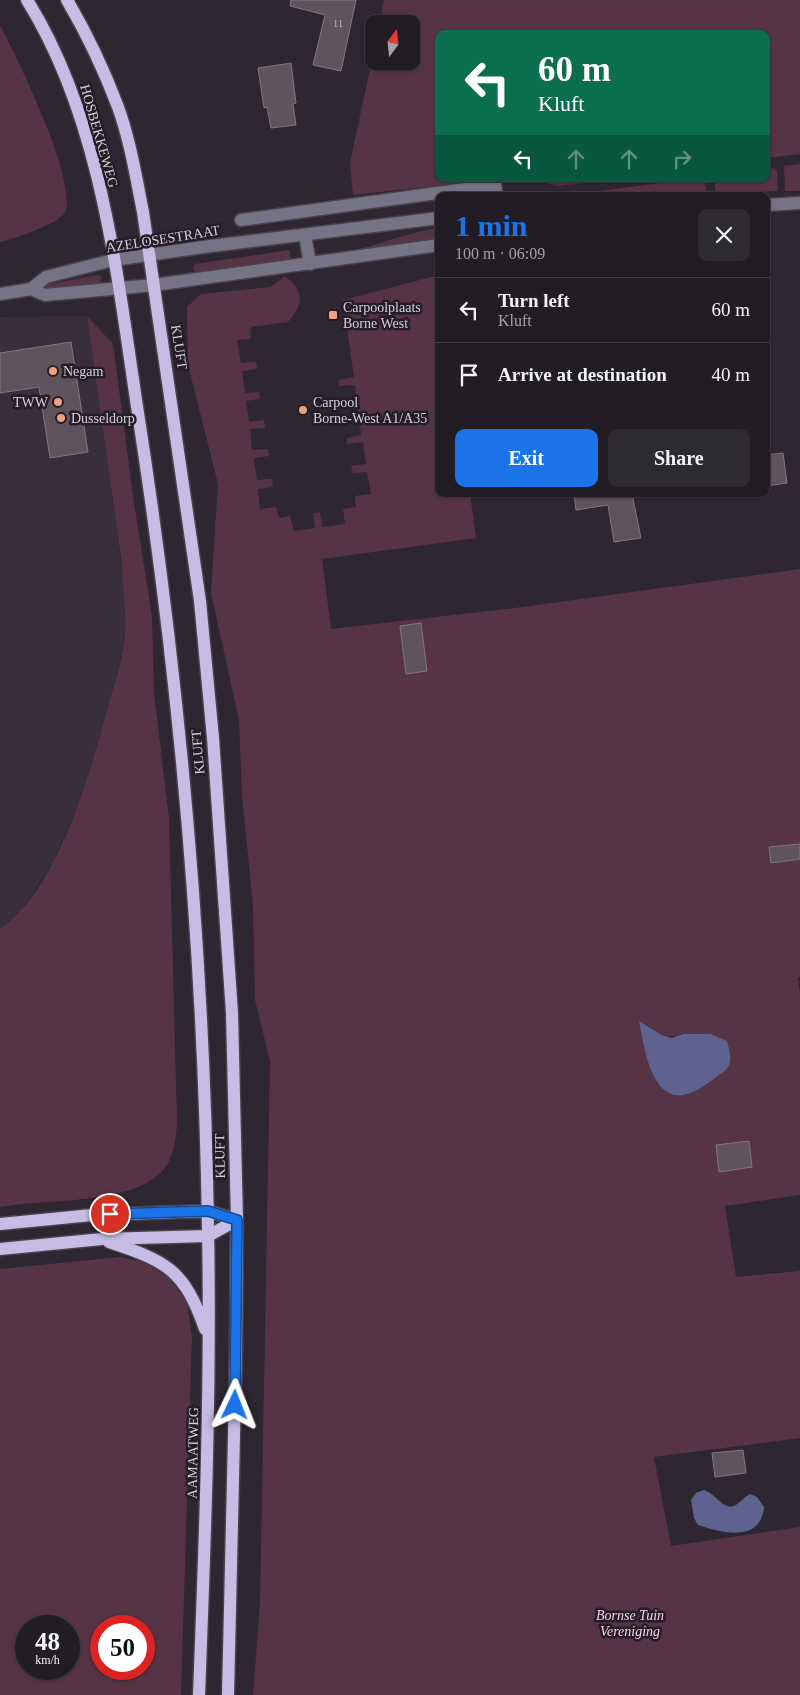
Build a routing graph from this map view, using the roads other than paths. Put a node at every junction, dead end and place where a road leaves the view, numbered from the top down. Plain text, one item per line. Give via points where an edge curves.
1 (27, 0) edge
2 (67, 0) edge
3 (443, 192) edge
4 (496, 192) edge
5 (435, 193) edge
6 (800, 203) edge
7 (770, 205) edge
8 (435, 219) edge
9 (241, 220) dead end
10 (305, 235) junction
11 (435, 247) edge
12 (150, 256) junction
13 (114, 260) junction
14 (310, 264) junction
15 (154, 285) junction
16 (119, 288) junction
17 (31, 289) junction
18 (0, 294) edge
19 (208, 1211) junction
20 (237, 1220) junction
21 (0, 1224) edge
22 (208, 1236) junction
23 (102, 1239) junction
24 (0, 1249) edge
25 (208, 1338) junction
26 (199, 1695) edge
27 (228, 1695) edge

1 - 13 main road, HOSBEKKEWEG via 52,48 83,125
2 - 12 main road, HOSBEKKEWEG via 98,58 119,109 140,193
3 - 4 street via 494,185
5 - 9 street
6 - 7 street
8 - 10 street, AZELOSESTRAAT
10 - 12 street, AZELOSESTRAAT
10 - 14 street
11 - 14 street, AZELOSESTRAAT
12 - 13 street, AZELOSESTRAAT
12 - 15 main road, HOSBEKKEWEG
13 - 16 main road, HOSBEKKEWEG
13 - 17 street, AZELOSESTRAAT via 46,277
14 - 15 street, AZELOSESTRAAT
15 - 16 street, AZELOSESTRAAT
15 - 20 main road, KLUFT via 200,601 213,738 232,1013
16 - 17 street, AZELOSESTRAAT via 45,295
16 - 19 main road, KLUFT via 164,590 186,802 195,899
17 - 18 street, AZELOSESTRAAT
19 - 20 main road
19 - 21 main road via 92,1215
19 - 22 main road, AAMAATWEG
20 - 22 main road
20 - 27 main road
22 - 23 main road
22 - 25 main road, AAMAATWEG
23 - 24 main road
23 - 25 main road via 154,1259 183,1281 196,1302
25 - 26 main road, AAMAATWEG via 207,1502

